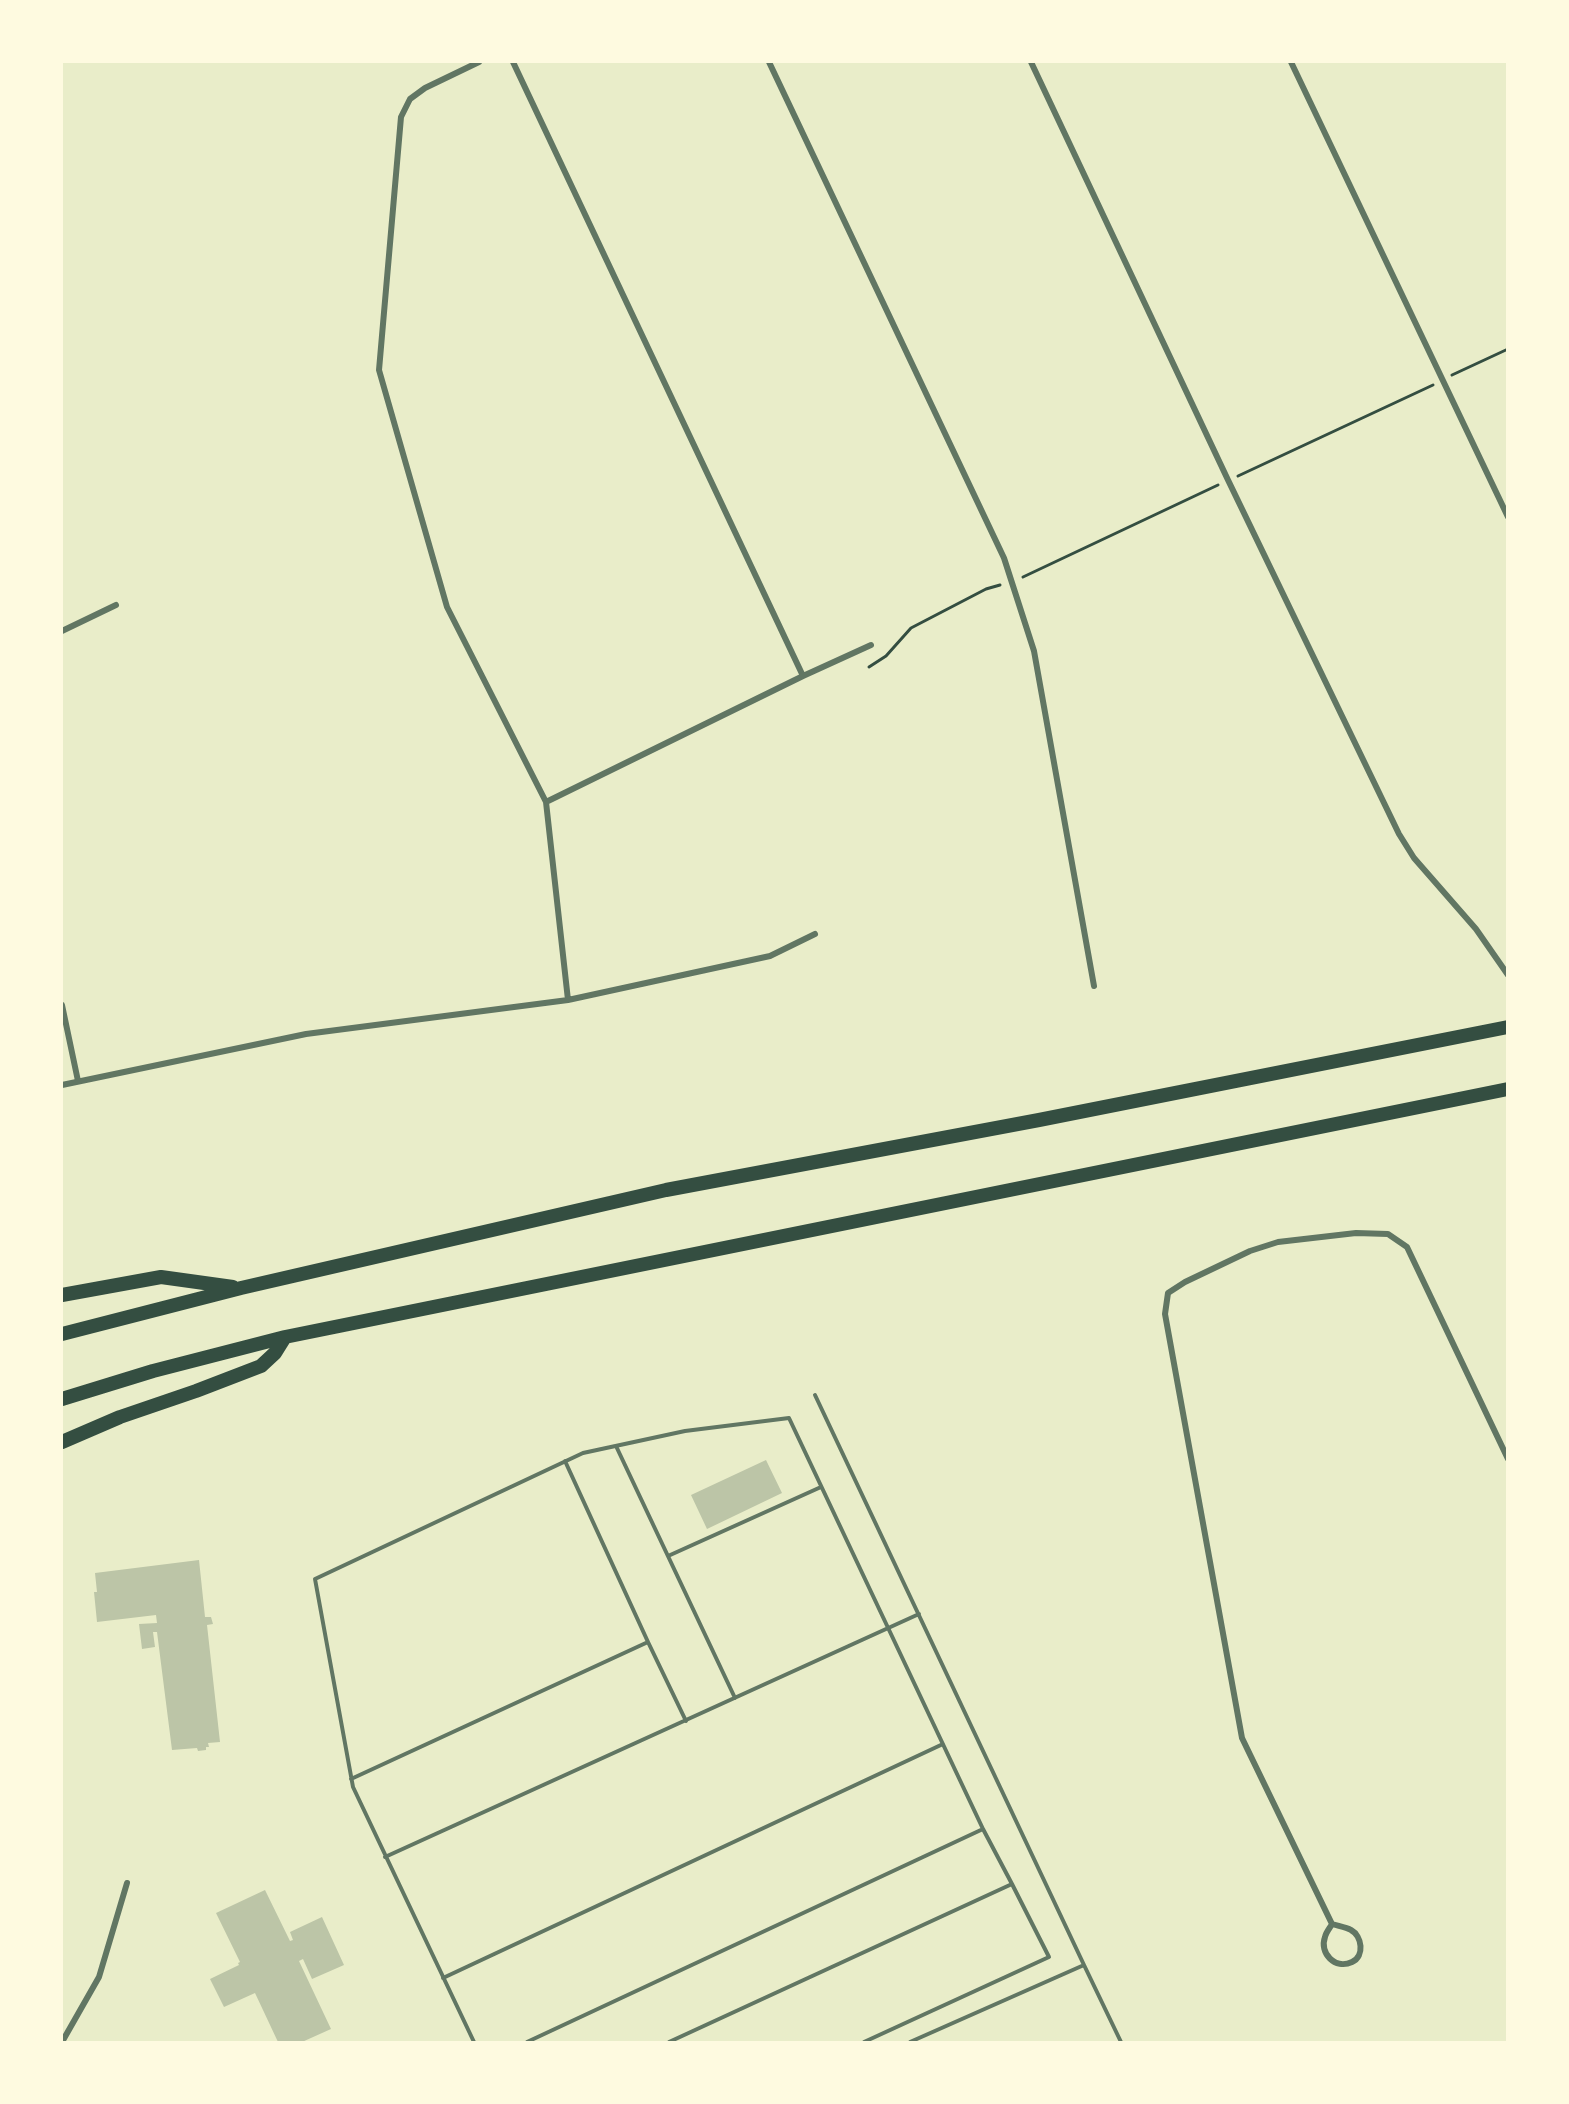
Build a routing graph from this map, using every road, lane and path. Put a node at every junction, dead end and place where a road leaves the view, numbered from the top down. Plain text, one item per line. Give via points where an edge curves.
1 (479, 62) edge
2 (513, 62) edge
3 (769, 62) edge
4 (1031, 62) edge
5 (1291, 62) edge
6 (1508, 349) edge
7 (1460, 372) dead end
8 (1428, 387) dead end
9 (1247, 472) dead end
10 (1215, 487) dead end
11 (1508, 517) edge
12 (1030, 576) dead end
13 (998, 586) dead end
14 (116, 605) dead end
15 (62, 631) edge
16 (871, 645) dead end
17 (869, 667) dead end
18 (803, 676) junction
19 (546, 802) junction
20 (815, 934) dead end
21 (1508, 975) edge
22 (1094, 986) dead end
23 (568, 1000) junction
24 (62, 1005) edge
25 (1508, 1027) edge
26 (78, 1081) junction
27 (62, 1085) edge
28 (1508, 1089) edge
29 (241, 1288) junction
30 (62, 1295) edge
31 (62, 1334) edge
32 (285, 1337) junction
33 (815, 1395) dead end
34 (62, 1399) edge
35 (62, 1442) edge
36 (615, 1446) junction
37 (1508, 1459) edge
38 (565, 1461) junction
39 (822, 1487) junction
40 (668, 1556) junction
41 (919, 1614) junction
42 (889, 1628) junction
43 (648, 1642) junction
44 (735, 1698) junction
45 (686, 1721) junction
46 (943, 1744) junction
47 (351, 1779) junction
48 (982, 1829) junction
49 (385, 1857) junction
50 (127, 1883) dead end
51 (1012, 1884) junction
52 (1332, 1924) junction
53 (1084, 1965) junction
54 (443, 1978) junction
55 (62, 2043) edge
56 (474, 2043) edge
57 (527, 2043) edge
58 (669, 2043) edge
59 (864, 2043) edge
60 (910, 2043) edge
61 (1121, 2043) edge

1 - 19 street via 424,88 410,99 401,117 379,370 447,607
2 - 18 street
3 - 22 street via 1004,558 1034,651
4 - 21 street via 1399,834
5 - 11 street
6 - 7 path
8 - 9 path
10 - 12 path
13 - 17 path via 911,628 886,656
14 - 15 street
16 - 18 street
18 - 19 street
19 - 23 street
20 - 23 street via 770,956
23 - 26 street via 306,1034
24 - 26 street
25 - 29 highway via 666,1190
26 - 27 street
28 - 32 highway
29 - 30 highway via 161,1277
29 - 31 highway
32 - 34 highway
32 - 35 highway via 261,1366
33 - 41 lane
36 - 38 lane
36 - 39 lane via 686,1431 789,1418
36 - 40 lane
37 - 52 street via 1407,1246 1388,1234 1356,1233 1278,1242 1250,1251 1168,1293 1165,1314 1242,1738
38 - 43 lane
38 - 47 lane via 315,1579
39 - 40 lane
39 - 42 lane
40 - 44 lane
41 - 42 lane
41 - 53 lane
42 - 44 lane
42 - 46 lane
43 - 45 lane
43 - 47 lane
44 - 45 lane
45 - 49 lane
46 - 48 lane
46 - 54 lane
47 - 49 lane
48 - 51 lane
48 - 57 lane
49 - 54 lane
50 - 55 street via 99,1977
51 - 58 lane
51 - 59 lane via 1049,1957
52 - 52 street via 1323,1948 1327,1957 1341,1964 1352,1962 1361,1948 1359,1938 1353,1930
53 - 60 lane
53 - 61 lane
54 - 56 lane

